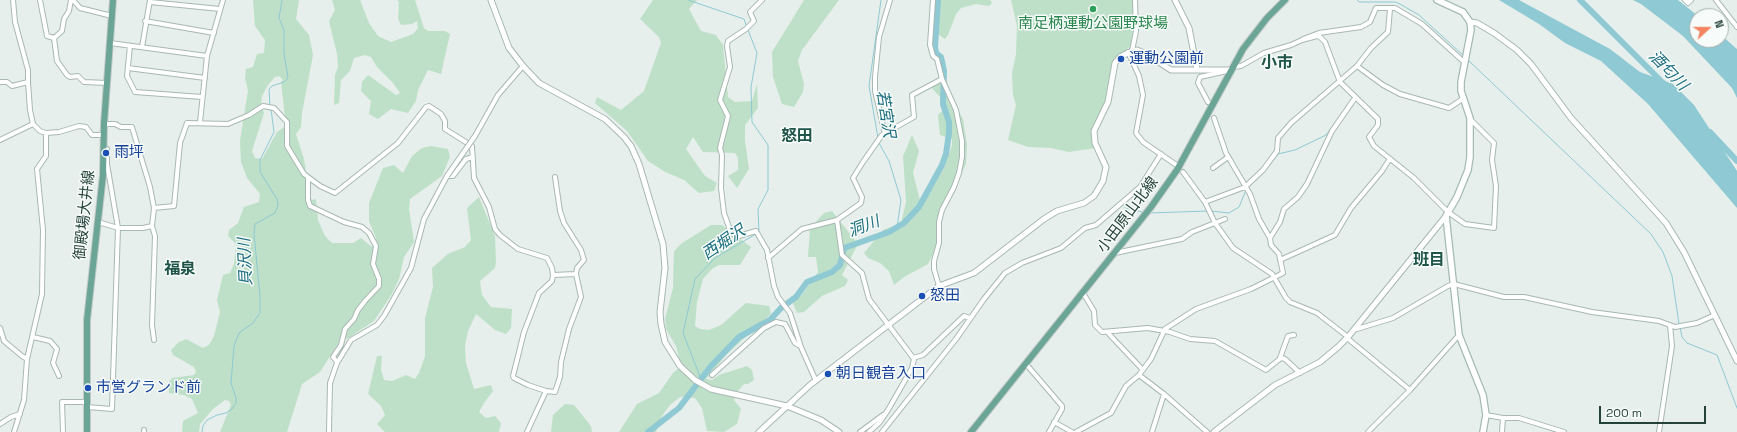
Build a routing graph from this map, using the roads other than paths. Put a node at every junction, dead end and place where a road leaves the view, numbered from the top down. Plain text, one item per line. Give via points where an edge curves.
1 (13, 0) edge
2 (40, 0) edge
3 (72, 0) edge
4 (113, 0) edge
5 (223, 0) edge
6 (491, 0) edge
7 (762, 0) edge
8 (890, 0) edge
9 (933, 0) edge
10 (1135, 0) edge
11 (1175, 0) edge
12 (1285, 0) edge
13 (1437, 0) edge
14 (1685, 0) edge
15 (1691, 0) edge
16 (1716, 0) edge
17 (150, 1) edge
18 (220, 9) junction
19 (1390, 9) junction
20 (112, 16) junction
21 (145, 21) junction
22 (1470, 22) junction
23 (1737, 27) edge
24 (214, 33) junction
25 (54, 38) junction
26 (1302, 40) junction
27 (110, 43) junction
28 (130, 46) junction
29 (142, 47) junction
30 (1130, 51) junction
31 (208, 56) junction
32 (1464, 62) junction
33 (523, 66) junction
34 (1357, 66) junction
35 (128, 68) junction
36 (1232, 68) junction
37 (1197, 69) junction
38 (205, 78) junction
39 (942, 79) junction
40 (0, 82) edge
41 (28, 82) junction
42 (1340, 82) junction
43 (107, 83) junction
44 (202, 98) junction
45 (1355, 98) junction
46 (1464, 98) junction
47 (1208, 102) dead end
48 (1214, 118) dead end
49 (1470, 118) junction
50 (200, 122) junction
51 (33, 124) junction
52 (104, 124) junction
53 (46, 133) junction
54 (885, 134) junction
55 (104, 135) junction
56 (0, 140) edge
57 (104, 148) junction
58 (1161, 154) junction
59 (474, 157) junction
60 (1228, 157) junction
61 (1389, 160) junction
62 (1175, 164) dead end
63 (1213, 168) dead end
64 (1183, 172) dead end
65 (447, 176) junction
66 (555, 177) dead end
67 (308, 178) junction
68 (1245, 187) junction
69 (1205, 202) junction
70 (154, 208) junction
71 (1447, 214) junction
72 (1225, 219) dead end
73 (837, 220) junction
74 (98, 222) junction
75 (1216, 224) junction
76 (152, 226) junction
77 (118, 228) junction
78 (1270, 238) junction
79 (1115, 253) junction
80 (768, 258) junction
81 (1280, 260) junction
82 (576, 274) junction
83 (553, 275) junction
84 (1274, 278) junction
85 (1454, 284) junction
86 (939, 286) junction
87 (1083, 294) junction
88 (1715, 315) junction
89 (970, 318) junction
90 (888, 325) junction
91 (1670, 325) junction
92 (0, 328) edge
93 (1355, 328) junction
94 (1164, 331) junction
95 (1108, 333) junction
96 (1294, 335) dead end
97 (1460, 335) junction
98 (33, 336) junction
99 (1348, 337) junction
100 (154, 340) dead end
101 (801, 347) junction
102 (913, 358) junction
103 (1280, 358) junction
104 (27, 359) junction
105 (1737, 361) edge
106 (337, 362) junction
107 (1026, 364) junction
108 (1143, 370) junction
109 (1300, 373) junction
110 (712, 375) dead end
111 (1139, 375) junction
112 (59, 376) dead end
113 (816, 381) junction
114 (1410, 390) junction
115 (546, 391) junction
116 (1164, 394) junction
117 (87, 405) junction
118 (787, 406) junction
119 (888, 410) junction
120 (20, 414) junction
121 (1486, 415) junction
122 (1503, 418) junction
123 (1054, 422) junction
124 (0, 424) edge
125 (1545, 426) junction
126 (14, 432) edge
127 (63, 432) edge
128 (86, 432) edge
129 (329, 432) edge
130 (527, 432) edge
131 (759, 432) edge
132 (839, 432) edge
133 (860, 432) edge
134 (869, 432) edge
135 (882, 432) edge
136 (971, 432) edge
137 (1049, 432) edge
138 (1072, 432) edge
139 (1076, 432) edge
140 (1152, 432) edge
141 (1207, 432) edge
142 (1214, 432) edge
143 (1368, 432) edge
144 (1483, 432) edge
145 (1502, 432) edge
146 (1545, 432) edge
147 (1564, 432) edge
148 (1659, 432) edge

1 - 41 street via 15,22 28,70
2 - 25 street via 47,36
3 - 20 street via 80,8
3 - 25 street via 62,31
4 - 20 main road, 御殿場大井線
5 - 18 street
6 - 33 street via 509,48
7 - 80 street via 750,12 754,21 728,41 730,67 720,100 726,110 728,121 720,148 721,188 729,231 739,236 756,231 767,250
8 - 54 street via 879,37 875,91
9 - 39 street via 930,45
10 - 30 street via 1136,31
11 - 37 street via 1188,28
12 - 36 main road, 小田原山北線 via 1254,33
13 - 22 main road via 1462,12
14 - 15 street via 1688,3
16 - 23 street
17 - 18 street
17 - 21 street
18 - 24 street
19 - 26 street via 1376,8 1370,22 1361,27 1319,33 1306,36
19 - 32 street via 1399,9 1412,16
19 - 34 street via 1388,32
20 - 27 main road, 御殿場大井線
21 - 24 street
21 - 29 street
22 - 32 main road via 1471,30
22 - 88 street via 1494,32 1531,64 1544,78 1571,118 1666,223 1684,252
24 - 31 street
25 - 43 street via 57,61 70,78 78,76 84,82
26 - 36 street
26 - 42 street via 1316,36 1323,39
27 - 28 street
27 - 43 main road, 御殿場大井線
28 - 29 street
28 - 35 street
29 - 31 street
30 - 37 street via 1138,50 1171,70
30 - 58 street via 1143,95 1136,133 1143,142
30 - 86 street via 1115,63 1108,102 1094,131 1095,143 1106,167 1103,181 1094,196 1084,203 1057,211 1044,219 974,273
31 - 38 street
32 - 46 main road via 1461,82
33 - 65 street, bridge via 498,95 475,136
33 - 118 street via 539,83 605,119 631,146 639,164 663,244 665,268 661,324 665,342 680,366 703,385 730,394
34 - 42 street
34 - 46 street via 1383,86 1400,94 1449,108
35 - 38 street
35 - 44 street via 127,76 135,92
36 - 37 street
36 - 47 street via 1200,77 1198,83
36 - 79 main road, 小田原山北線 via 1177,170
38 - 44 street
39 - 54 street via 912,95 914,117
39 - 86 street via 956,110 961,128 962,149 954,187 939,222 939,243 934,260
40 - 41 street via 7,82 12,86
41 - 51 street
42 - 45 street
42 - 68 street via 1291,123 1278,138 1275,155
43 - 52 main road, 御殿場大井線
44 - 50 street
45 - 61 street via 1378,119 1378,125 1370,135 1370,140
45 - 78 street via 1332,131 1307,184 1298,197 1284,209
46 - 49 main road
48 - 60 street
49 - 71 main road via 1468,170
49 - 71 street via 1494,143 1494,228 1465,224
50 - 67 street via 228,124 263,106 274,108 287,122 289,150
50 - 70 street via 187,123 180,143 174,206
51 - 53 street
51 - 56 street
52 - 55 main road, 御殿場大井線
52 - 70 street via 132,127
53 - 55 street via 78,126 86,127 92,135
53 - 98 street via 46,156 37,169 43,230 42,294
54 - 73 street via 853,178 862,197 861,203
55 - 57 main road, 御殿場大井線
57 - 74 main road, 御殿場大井線
57 - 77 street via 107,149 107,164
58 - 62 street
58 - 89 street via 1140,187 1096,225 1085,228 1061,248 1022,262 1005,273
59 - 65 street via 466,159 453,176
59 - 67 street via 472,146 445,130 445,121 441,114 429,106 398,143 338,192 330,192
59 - 83 street via 474,178 489,207 495,229 504,240 518,249 547,258
60 - 63 street
60 - 68 street
61 - 71 street via 1419,183
61 - 81 street via 1351,208 1335,235
64 - 69 street
65 - 106 street via 424,219 411,268 393,303 377,325 351,340
66 - 82 street via 564,223 583,254 584,260 577,268
67 - 106 street via 310,206 344,222 362,227 369,233 376,246 373,264 379,279 378,286 345,329 341,345 333,357
68 - 69 street
68 - 78 street
69 - 75 street
70 - 76 street
71 - 85 main road
71 - 93 street
72 - 75 street
73 - 80 street via 802,229
73 - 90 street via 842,255 862,273 869,299
74 - 77 street
74 - 117 main road, 御殿場大井線 via 87,320
75 - 79 street via 1192,232 1182,239
75 - 84 street via 1233,248
76 - 77 street
76 - 100 street via 155,236 152,325
77 - 117 street via 112,410
78 - 81 street
79 - 87 main road, 小田原山北線
80 - 101 street via 778,297 790,313
81 - 84 street via 1282,273
82 - 83 street
82 - 115 street via 581,297 569,328 555,392
83 - 115 street via 549,285 539,293 534,303 513,376
84 - 94 street via 1196,309
84 - 99 street via 1290,302 1317,313
85 - 91 street via 1504,297 1524,297
85 - 93 street via 1393,318
85 - 97 main road
86 - 90 street
87 - 95 street via 1094,311 1097,328
87 - 107 main road, 小田原山北線
88 - 91 street via 1697,323 1675,327
88 - 105 street
89 - 102 street via 964,316 923,355
89 - 135 street
90 - 102 street
90 - 113 street
91 - 148 street via 1672,346
92 - 104 street via 4,341
93 - 99 street
94 - 95 street via 1143,328
94 - 103 street via 1190,340 1218,341 1266,370
94 - 108 street
95 - 108 street
96 - 103 street via 1288,336
97 - 114 street
97 - 121 main road via 1483,395
98 - 104 street
98 - 112 street via 50,341 57,349 54,363
99 - 109 street via 1320,362
99 - 114 street
101 - 110 street via 795,343 785,324 776,322 764,328
101 - 113 street
102 - 119 street via 912,368
103 - 109 street via 1285,359
104 - 120 street via 26,392
106 - 129 street via 330,383
107 - 123 street via 1061,403 1062,409
107 - 136 main road, 小田原山北線
108 - 111 street
109 - 142 street via 1276,385
111 - 116 street
111 - 139 street via 1126,386 1111,413
113 - 118 street
114 - 143 street
115 - 130 street
116 - 140 street
116 - 141 street
117 - 127 street via 62,402
117 - 128 main road, 御殿場大井線
118 - 131 street
118 - 132 street via 821,420
119 - 133 street
119 - 134 street via 880,423
120 - 124 street via 10,416
120 - 126 street
121 - 122 street
121 - 144 main road
122 - 125 street via 1519,418
122 - 145 street
123 - 137 street
123 - 138 street
125 - 146 street
125 - 147 street

